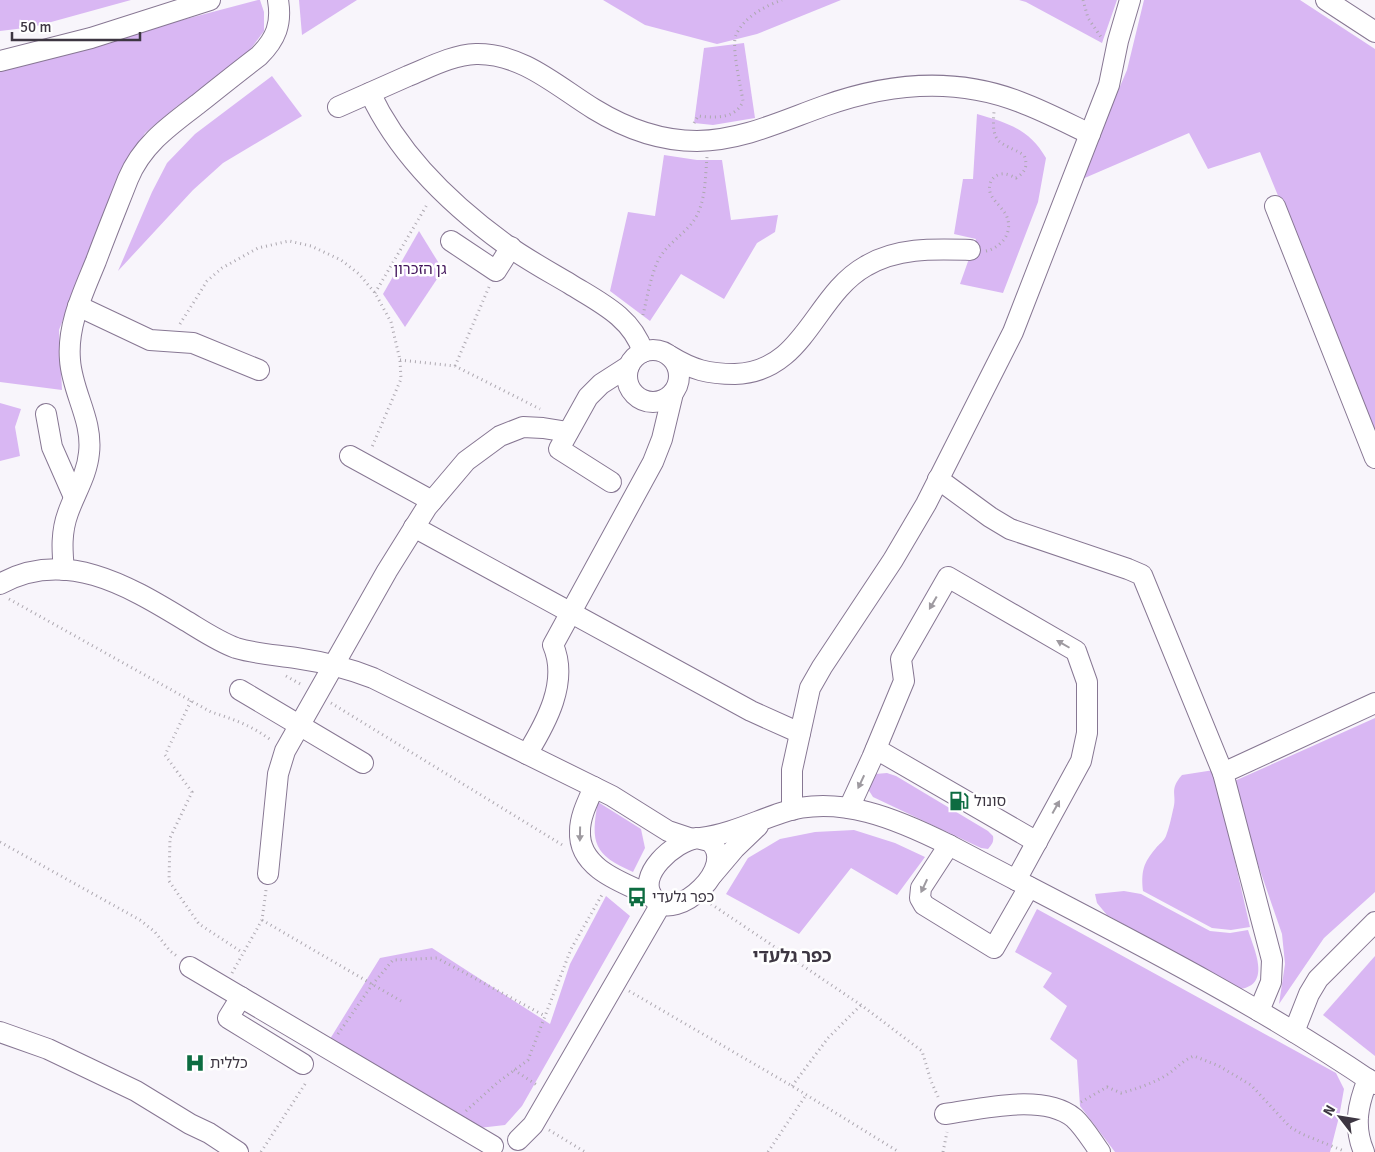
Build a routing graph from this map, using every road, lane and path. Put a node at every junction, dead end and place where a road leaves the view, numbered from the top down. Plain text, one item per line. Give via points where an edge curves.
1 (210, 0) edge
2 (278, 0) edge
3 (782, 0) edge
4 (1083, 0) edge
5 (1130, 0) edge
6 (1326, 0) edge
7 (1375, 32) edge
8 (1114, 56) junction
9 (0, 61) edge
10 (370, 93) junction
11 (996, 94) junction
12 (338, 107) dead end
13 (1090, 134) junction
14 (688, 140) junction
15 (709, 140) junction
16 (437, 187) junction
17 (1275, 206) dead end
18 (451, 241) dead end
19 (511, 248) junction
20 (970, 250) joint
21 (496, 271) junction
22 (375, 293) junction
23 (78, 306) junction
24 (172, 341) junction
25 (640, 345) junction
26 (670, 356) junction
27 (400, 360) junction
28 (455, 366) junction
29 (629, 366) junction
30 (259, 370) dead end
31 (711, 373) junction
32 (674, 392) junction
33 (638, 398) junction
34 (580, 410) junction
35 (547, 412) dead end
36 (46, 414) dead end
37 (568, 432) junction
38 (660, 446) junction
39 (1375, 458) edge
40 (357, 460) joint
41 (938, 479) junction
42 (611, 482) dead end
43 (74, 497) junction
44 (432, 501) junction
45 (414, 527) junction
46 (64, 570) junction
47 (4, 582) edge
48 (571, 614) junction
49 (333, 665) junction
50 (283, 674) dead end
51 (240, 690) dead end
52 (317, 694) junction
53 (191, 701) junction
54 (1375, 703) edge
55 (299, 725) junction
56 (800, 733) junction
57 (876, 749) junction
58 (285, 750) junction
59 (527, 754) junction
60 (363, 764) dead end
61 (1222, 773) junction
62 (594, 788) junction
63 (849, 808) junction
64 (792, 810) junction
65 (648, 818) junction
66 (766, 819) junction
67 (696, 838) junction
68 (0, 842) edge
69 (1037, 842) junction
70 (949, 845) junction
71 (568, 848) dead end
72 (658, 863) junction
73 (268, 874) joint
74 (611, 877) junction
75 (1023, 884) junction
76 (703, 887) junction
77 (657, 900) junction
78 (262, 920) junction
79 (1375, 922) edge
80 (243, 953) junction
81 (190, 966) joint
82 (616, 983) junction
83 (372, 985) junction
84 (232, 992) junction
85 (401, 1002) dead end
86 (861, 1005) junction
87 (1259, 1011) junction
88 (545, 1016) junction
89 (0, 1032) edge
90 (1294, 1032) junction
91 (328, 1049) junction
92 (514, 1070) junction
93 (305, 1072) joint
94 (1372, 1082) edge
95 (792, 1086) junction
96 (551, 1094) junction
97 (806, 1095) junction
98 (1063, 1112) junction
99 (946, 1114) junction
100 (536, 1121) junction
101 (452, 1123) junction
102 (521, 1146) edge
103 (492, 1149) edge
104 (238, 1152) edge
105 (261, 1152) edge
106 (585, 1152) edge
107 (768, 1152) edge
108 (899, 1152) edge
109 (943, 1152) edge
110 (1100, 1152) edge
111 (1351, 1152) edge

1 - 9 street via 91,38
2 - 23 street via 280,13 276,34 259,56 162,131 138,159
3 - 14 path via 746,21 735,36 743,101 741,108 721,117 698,116
4 - 8 path via 1091,23
5 - 8 street
6 - 7 street
8 - 13 street via 1109,84
10 - 12 street
10 - 14 street via 454,58 477,54 504,57 536,71 614,120 654,135
10 - 16 street via 402,147
11 - 13 street
11 - 15 street via 940,86 879,90 837,101 769,128
11 - 20 path via 994,132 1002,146 1024,155 1026,168 1016,178 1002,174 990,182 992,196 1006,214 1009,225 1004,240 992,250
13 - 41 street via 1013,332
14 - 15 street
15 - 25 path via 699,212 657,262
16 - 19 street
16 - 22 path
17 - 39 street
18 - 21 street
19 - 21 street
19 - 25 street via 624,320
20 - 31 street via 918,250 879,259 865,266 836,290 799,341 775,362 740,374
21 - 28 path
22 - 24 path via 341,260 312,246 289,241 258,248 222,268 207,281
22 - 27 path via 391,322
23 - 24 street via 150,340
23 - 43 street via 70,339 70,360 90,447 86,468
24 - 30 street via 193,343
25 - 26 street
25 - 29 street
26 - 31 street via 689,367
26 - 32 street via 676,362 680,378
27 - 28 path
27 - 40 path via 401,379 390,407
28 - 35 path
29 - 33 street via 630,390
29 - 34 street via 596,388
31 - 32 street via 693,379
32 - 33 street via 667,399 655,402
32 - 38 street
33 - 34 street via 626,392 608,392
33 - 38 street via 656,419
34 - 37 street
36 - 43 street via 52,447
37 - 42 street via 559,450
37 - 44 street via 523,427 500,436 466,461
38 - 48 street
40 - 44 street
41 - 56 street via 893,560 810,688
41 - 61 street via 1010,528 1142,575
43 - 46 street via 63,532
44 - 45 street
45 - 48 street
45 - 49 street
46 - 47 street via 28,573
46 - 49 street via 120,583 235,647
47 - 53 path
48 - 56 street via 751,711
48 - 59 street via 553,645 559,671 556,691 543,726
49 - 52 street
49 - 59 street via 373,678
50 - 52 path
51 - 55 street
52 - 55 street
52 - 71 path
53 - 58 path via 260,732
53 - 80 path via 165,755 192,792 170,838 169,881 199,924
54 - 61 street
55 - 58 street
55 - 60 street
56 - 64 street via 792,770
57 -> 63 street
57 - 69 street
69 -> 57 street via 1081,761 1088,733 1087,682 1081,663 1076,651 948,577 901,659 904,681
58 - 73 street via 278,774
59 - 62 street
61 - 87 street via 1272,960 1271,982
62 - 65 street
62 -> 74 street via 581,820 580,842 592,864
63 - 64 street via 814,806
63 - 70 street via 900,823
64 - 66 street
65 - 67 street via 668,831
65 - 72 street via 660,843
66 - 67 street via 732,831
66 - 76 street via 735,848
67 - 72 street via 671,849
67 - 76 street via 712,843 716,850 716,864
68 - 81 path via 140,920 155,932 170,952
69 - 75 street
70 - 75 street
70 -> 75 street via 921,888 920,898 924,905 994,948
72 - 77 street via 650,888
73 - 78 path
74 - 77 street
74 - 88 path via 571,949
75 - 87 street
76 - 77 street via 676,904
76 - 86 path
77 - 82 street
78 - 80 path
78 - 83 path
79 - 90 street via 1318,979 1308,994
80 - 84 path
81 - 84 street
82 - 95 path
82 - 96 street
83 - 85 path
83 - 88 path via 393,960 437,958
83 - 91 path
84 - 91 street
84 - 93 street via 228,1018
86 - 95 path via 828,1038
86 - 99 path via 922,1051
87 - 90 street
88 - 92 path via 528,1060
89 - 104 street via 48,1049 136,1091
90 - 94 street
91 - 101 street
92 - 96 path
92 - 101 path
93 - 105 path
94 - 111 street via 1358,1109 1357,1131
95 - 97 path
96 - 100 street
97 - 107 path
97 - 108 path
98 - 99 street via 1030,1104 1011,1104
98 - 110 street via 1083,1128
98 - 111 path via 1108,1087 1121,1093 1146,1086 1194,1056 1251,1085 1290,1127
99 - 109 path via 948,1131
100 - 102 street
100 - 106 path
101 - 103 street
102 - 103 street via 511,1136 504,1136

